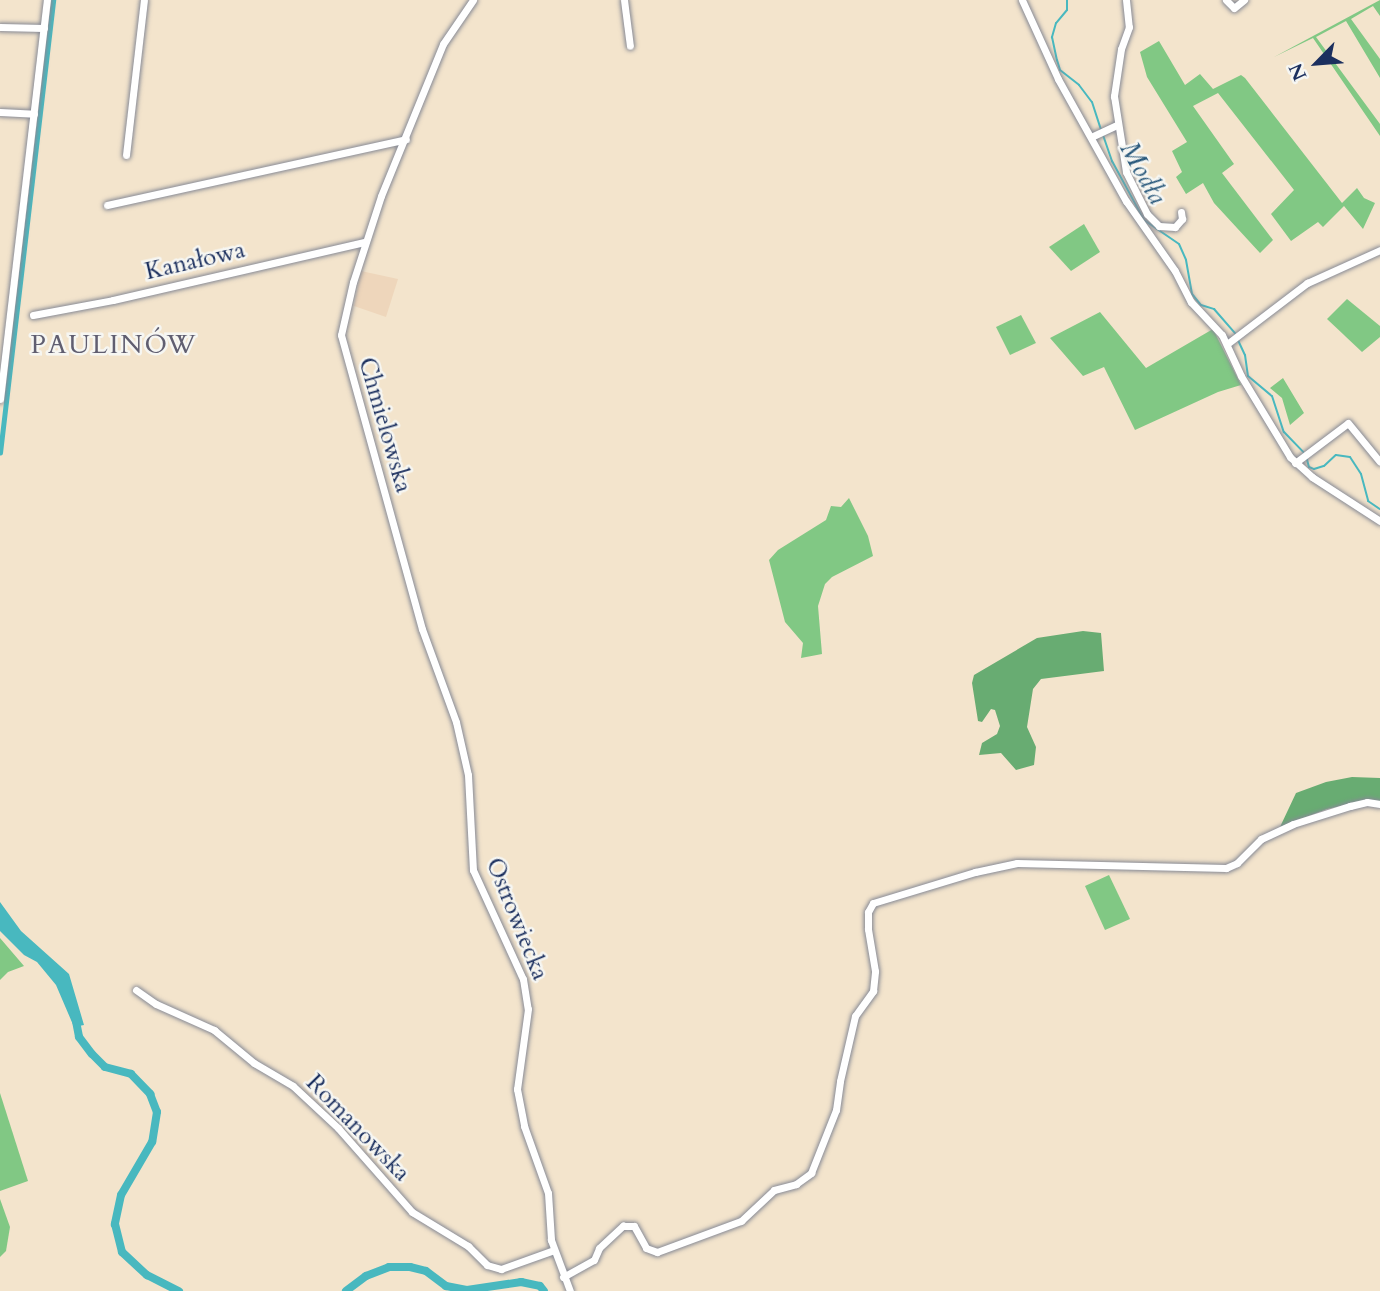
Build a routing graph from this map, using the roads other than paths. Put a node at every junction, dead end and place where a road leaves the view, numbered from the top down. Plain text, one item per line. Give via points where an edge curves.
1 (47, 0) edge
2 (144, 0) edge
3 (473, 0) edge
4 (624, 0) edge
5 (1023, 0) edge
6 (1126, 0) edge
7 (1226, 0) edge
8 (1244, 0) edge
9 (0, 27) edge
10 (44, 28) junction
11 (629, 46) dead end
12 (0, 112) edge
13 (34, 114) junction
14 (1117, 125) junction
15 (1092, 136) junction
16 (406, 139) junction
17 (126, 155) dead end
18 (107, 205) dead end
19 (1181, 212) dead end
20 (365, 242) junction
21 (1380, 250) edge
22 (33, 315) dead end
23 (0, 326) edge
24 (9, 326) junction
25 (1230, 342) junction
26 (0, 399) edge
27 (1301, 458) junction
28 (1380, 461) edge
29 (1380, 521) edge
30 (456, 722) joint
31 (1380, 804) edge
32 (136, 990) dead end
33 (554, 1250) junction
34 (563, 1276) junction
35 (570, 1291) edge

1 - 10 street
2 - 17 street
3 - 16 street, Chmielowska via 443,44
4 - 11 street
5 - 15 street via 1058,79
6 - 14 street via 1130,17 1115,87
7 - 8 street via 1234,8
9 - 10 street
10 - 13 street
12 - 13 street
13 - 24 street
14 - 15 street
14 - 19 street via 1126,172 1151,220 1171,229 1181,221
15 - 25 street via 1134,215 1175,271 1191,302
16 - 18 street
16 - 20 street, Chmielowska
20 - 22 street, Kanałowa
20 - 30 street, Chmielowska via 341,323 341,340 422,629
21 - 25 street via 1307,283
23 - 24 street
24 - 26 street
25 - 27 street via 1241,376 1283,444
27 - 28 street via 1348,423
27 - 29 street via 1321,484
30 - 33 street, Ostrowiecka via 468,775 473,870 513,951 526,990 528,1009 517,1089 524,1126 548,1193
31 - 34 street via 1367,802 1293,824 1254,844 1244,858 1226,868 1017,863 873,903 867,929 875,971 873,990 853,1023 832,1122 811,1173 769,1194 741,1221 657,1252 646,1248 635,1226 623,1226 587,1266
32 - 33 street, Romanowska via 214,1030 254,1063 293,1086 338,1128 412,1212 468,1246 487,1265 501,1269
33 - 34 street, Ostrowiecka
34 - 35 street, Ostrowiecka

